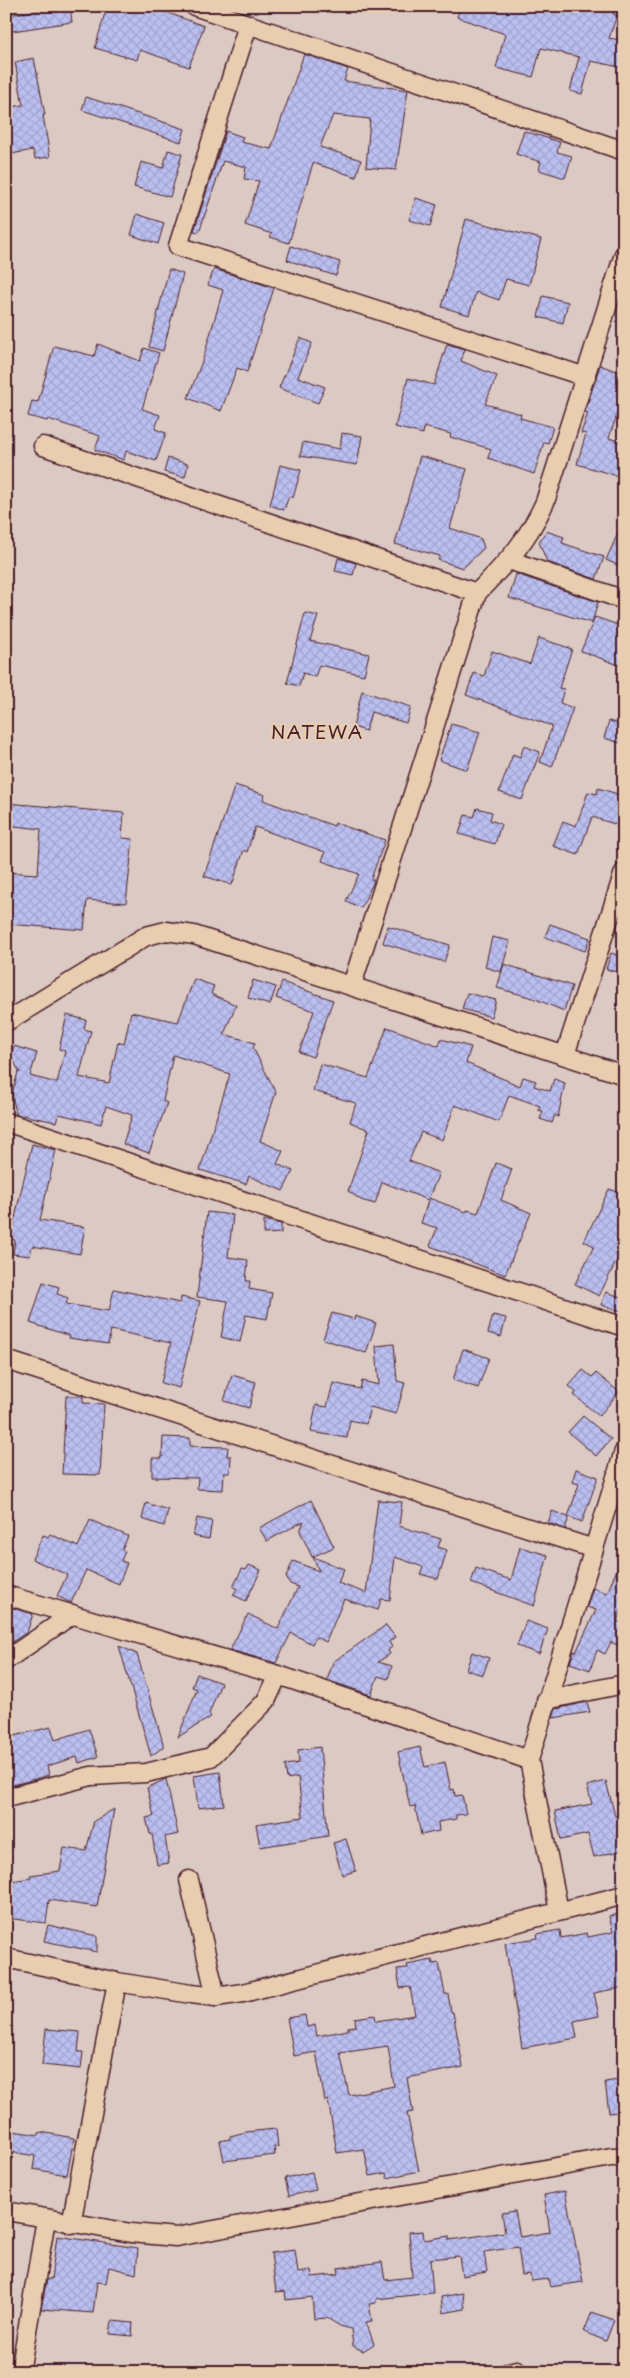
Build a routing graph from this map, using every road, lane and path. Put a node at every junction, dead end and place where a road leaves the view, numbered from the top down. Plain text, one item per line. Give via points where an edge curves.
1 (194, 6) edge
2 (248, 25) junction
3 (624, 151) edge
4 (624, 254) edge
5 (586, 377) junction
6 (43, 446) dead end
7 (509, 560) junction
8 (476, 594) junction
9 (624, 600) edge
10 (624, 872) edge
11 (352, 985) junction
12 (6, 1022) edge
13 (565, 1055) junction
14 (624, 1075) edge
15 (6, 1122) edge
16 (624, 1327) edge
17 (6, 1360) edge
18 (624, 1451) edge
19 (594, 1549) junction
20 (6, 1595) edge
21 (73, 1614) junction
22 (6, 1660) edge
23 (278, 1676) junction
24 (624, 1684) edge
25 (546, 1700) junction
26 (529, 1760) junction
27 (6, 1798) edge
28 (189, 1880) dead end
29 (624, 1895) edge
30 (559, 1911) junction
31 (6, 1958) edge
32 (117, 1982) junction
33 (216, 1997) junction
34 (624, 2157) edge
35 (6, 2211) edge
36 (46, 2219) junction
37 (71, 2224) junction
38 (20, 2372) edge

1 - 2 street
2 - 3 street
2 - 5 street via 178,246
4 - 5 street
5 - 7 street via 545,502 533,529
6 - 8 street
7 - 8 street
7 - 9 street
8 - 11 street
10 - 13 street
11 - 12 street via 194,935 166,931 146,936
11 - 13 street
13 - 14 street
15 - 16 street
17 - 19 street
18 - 19 street
19 - 25 street
20 - 21 street
21 - 22 street
21 - 23 street
23 - 26 street
23 - 27 street via 266,1701 211,1757 146,1773 91,1776
24 - 25 street
25 - 26 street
26 - 30 street
28 - 33 street
29 - 30 street
30 - 33 street via 243,1993
31 - 32 street
32 - 33 street
32 - 37 street
34 - 37 street via 176,2237
35 - 36 street
36 - 37 street
36 - 38 street

